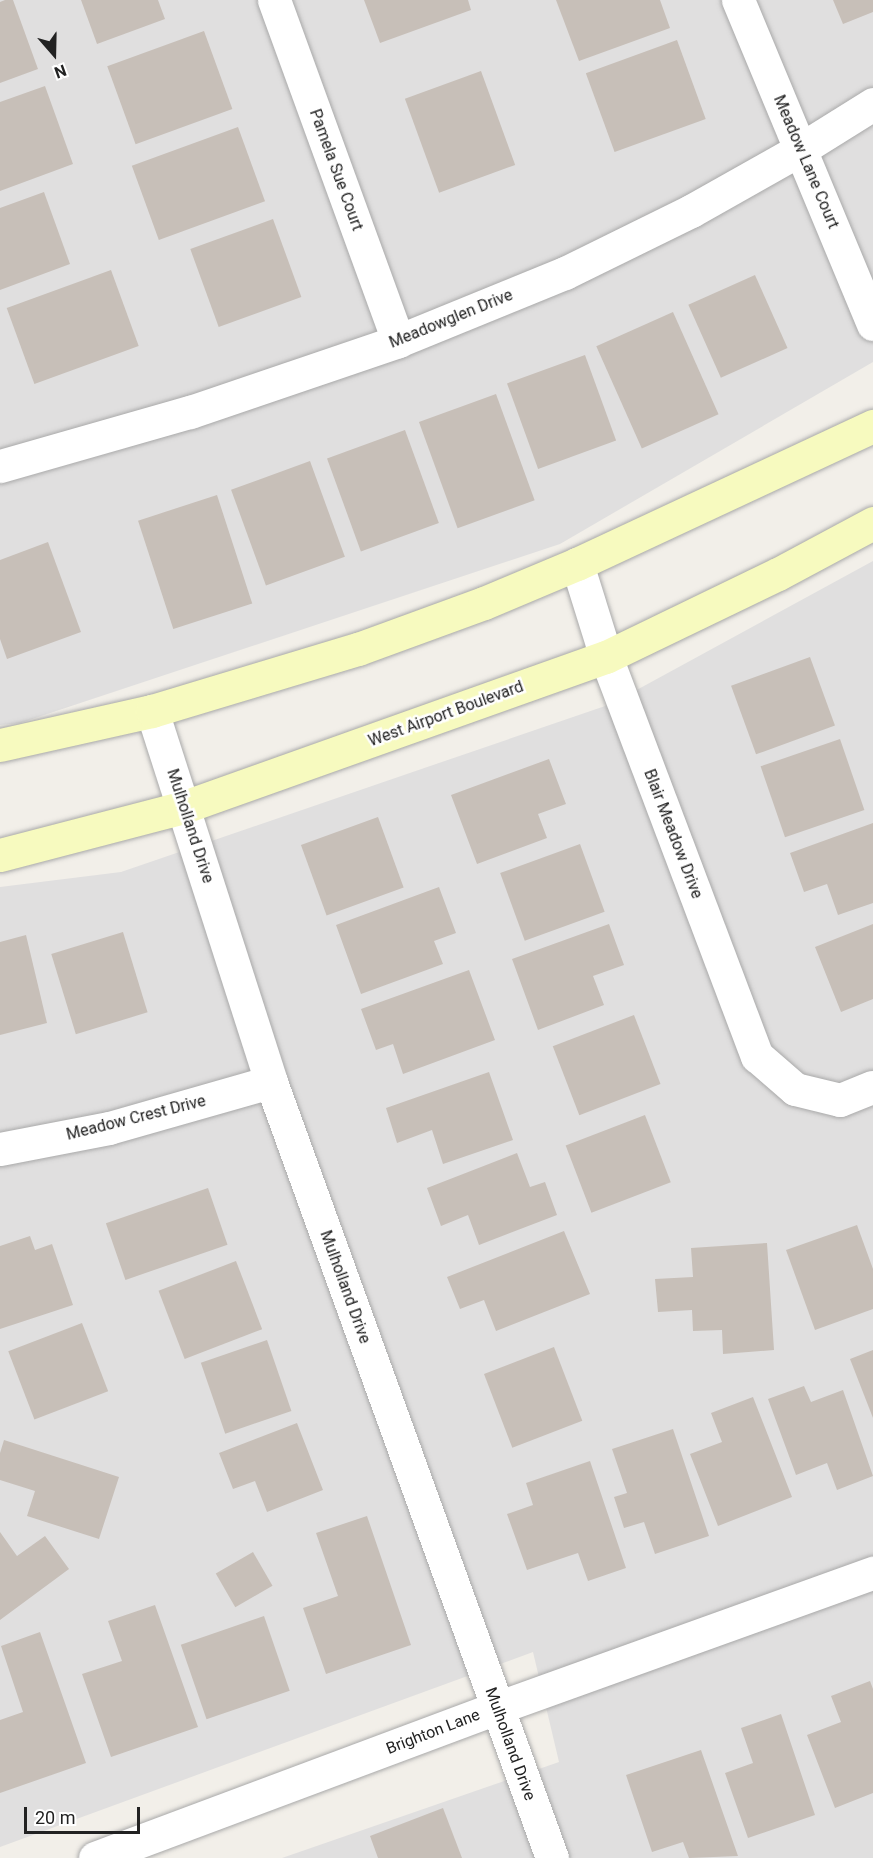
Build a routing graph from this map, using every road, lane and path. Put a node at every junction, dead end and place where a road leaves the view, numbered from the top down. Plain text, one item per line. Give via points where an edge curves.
1 (274, 0) edge
2 (738, 0) edge
3 (873, 104) edge
4 (801, 149) junction
5 (873, 324) edge
6 (398, 341) junction
7 (873, 426) edge
8 (0, 466) edge
9 (873, 523) edge
10 (577, 564) junction
11 (606, 657) junction
12 (152, 711) junction
13 (0, 745) edge
14 (184, 807) junction
15 (0, 855) edge
16 (271, 1082) junction
17 (873, 1087) edge
18 (0, 1149) edge
19 (873, 1573) edge
20 (497, 1708) junction
21 (95, 1858) edge
22 (552, 1858) edge

1 - 6 street, Pamela Sue Court
2 - 4 street, Meadow Lane Court
3 - 4 street, Meadowglen Drive
4 - 5 street, Meadow Lane Court
4 - 6 street, Meadowglen Drive via 691,212 565,273
6 - 8 street, Meadowglen Drive via 190,412
7 - 10 main road
9 - 11 main road, West Airport Boulevard
10 - 11 street, Blair Meadow Drive
10 - 12 main road via 358,649
11 - 14 main road, West Airport Boulevard
11 - 17 street, Blair Meadow Drive via 757,1056 795,1089 840,1100
12 - 13 main road
12 - 14 street, Mulholland Drive
14 - 15 main road, West Airport Boulevard
14 - 16 street, Mulholland Drive
16 - 18 street, Meadow Crest Drive via 109,1128
16 - 20 street, Mulholland Drive
19 - 20 street, Brighton Lane
20 - 21 street, Brighton Lane
20 - 22 street, Mulholland Drive

